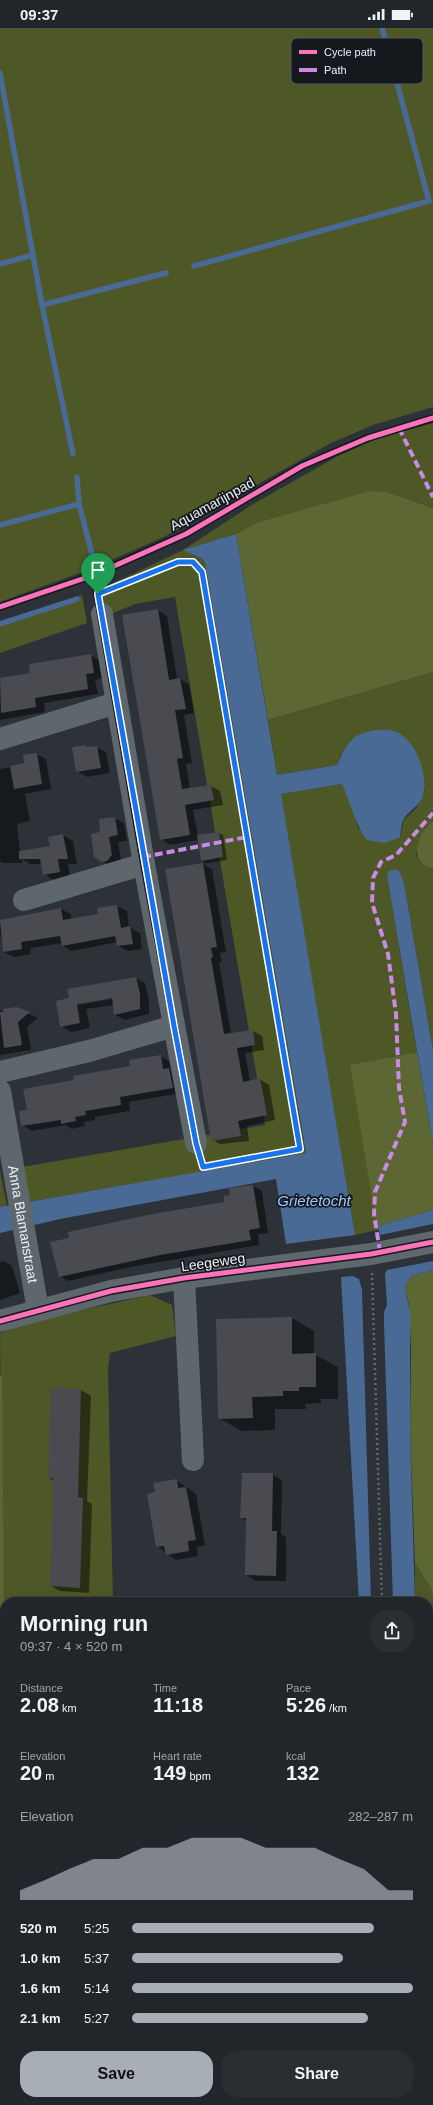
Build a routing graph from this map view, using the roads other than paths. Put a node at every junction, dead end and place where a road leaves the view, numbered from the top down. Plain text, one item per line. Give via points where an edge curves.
1 (100, 604) road end
2 (116, 703) junction
3 (0, 739) edge
4 (144, 864) junction
5 (24, 900) dead end
6 (174, 1026) junction
7 (0, 1072) edge
8 (0, 1091) edge
9 (196, 1143) road end
10 (433, 1242) edge
11 (184, 1278) junction
12 (38, 1310) junction
13 (0, 1321) edge
14 (193, 1460) dead end

1 - 2 street
2 - 3 street
2 - 4 street
4 - 5 street
4 - 6 street
6 - 7 street via 89,1051
6 - 9 street
8 - 12 street, Anna Blamanstraat
10 - 11 street, Leegeweg via 371,1254
11 - 12 street, Leegeweg via 111,1291
11 - 14 street
12 - 13 street, Leegeweg

